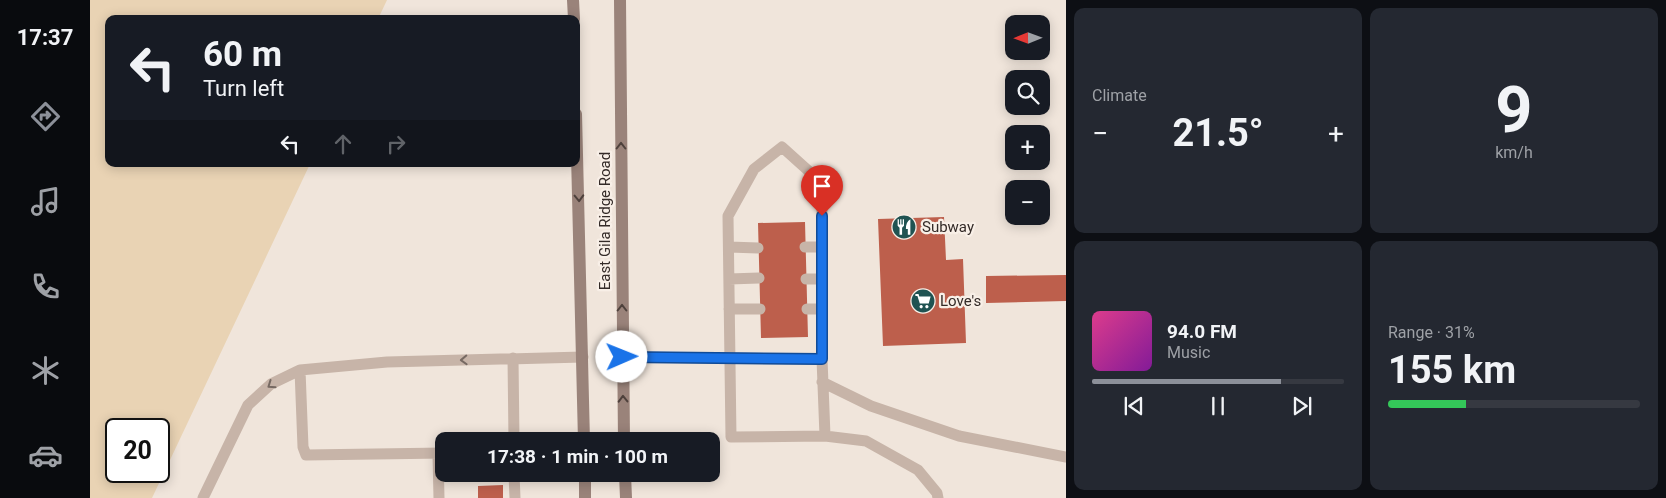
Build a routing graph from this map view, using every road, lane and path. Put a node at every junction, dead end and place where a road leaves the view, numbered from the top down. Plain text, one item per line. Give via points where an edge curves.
1 (573, 0) edge
2 (620, 0) edge
3 (574, 15) edge
4 (578, 167) edge
5 (729, 247) junction
6 (805, 247) dead end
7 (758, 248) dead end
8 (822, 248) junction
9 (759, 278) dead end
10 (729, 279) junction
11 (806, 279) dead end
12 (822, 279) junction
13 (729, 308) junction
14 (822, 308) junction
15 (760, 309) dead end
16 (807, 309) dead end
17 (583, 357) junction
18 (622, 357) junction
19 (513, 358) junction
20 (729, 359) junction
21 (822, 359) junction
22 (300, 370) junction
23 (822, 382) junction
24 (514, 432) edge
25 (584, 432) edge
26 (624, 432) edge
27 (825, 436) junction
28 (435, 453) edge
29 (1066, 457) edge
30 (440, 482) edge
31 (514, 482) edge
32 (585, 482) edge
33 (625, 482) edge
34 (203, 498) edge
35 (439, 498) edge
36 (515, 498) edge
37 (586, 498) edge
38 (626, 498) edge
39 (938, 498) edge

1 - 3 street
18 -> 2 street, East Gila Ridge Road
4 -> 17 street, East Gila Ridge Road
5 - 7 lane
5 - 8 lane via 728,216 754,169 782,146 822,184
5 - 10 lane
6 - 8 lane
8 - 12 lane
9 - 10 lane
10 - 13 lane
11 - 12 lane
12 - 14 lane
13 - 15 lane
13 - 20 lane
14 - 16 lane
14 - 21 lane
17 - 19 lane
17 - 25 street, East Gila Ridge Road
18 - 20 lane
26 -> 18 street, East Gila Ridge Road
19 -> 22 lane via 387,362
19 - 24 lane
20 - 21 lane
20 - 27 lane via 731,438
21 - 23 lane
22 - 28 lane via 306,455
22 -> 34 lane via 271,384 248,405
23 - 27 lane
23 - 29 lane via 871,406 959,436
27 - 39 lane via 866,441 918,470
30 - 35 lane
31 - 36 lane
32 - 37 street
33 - 38 street

